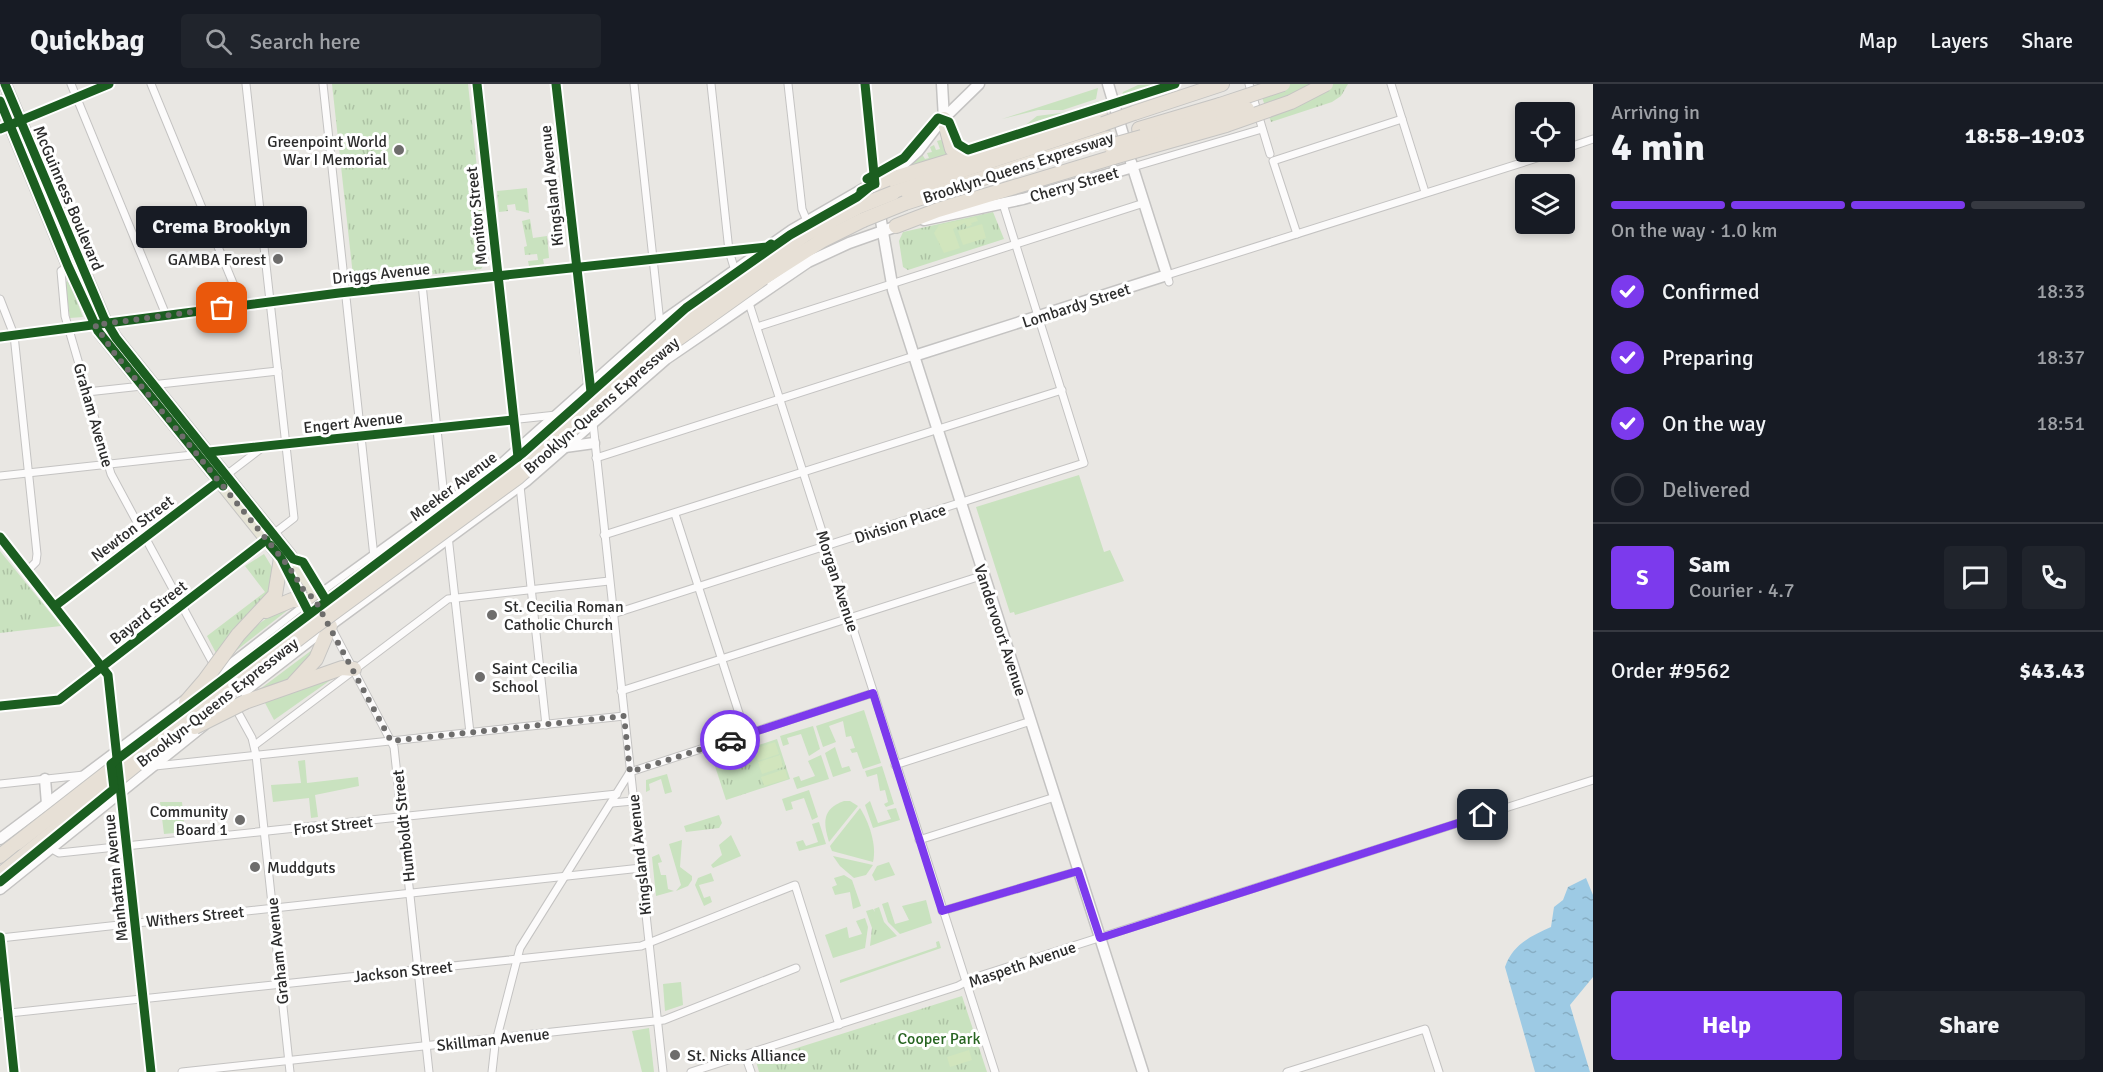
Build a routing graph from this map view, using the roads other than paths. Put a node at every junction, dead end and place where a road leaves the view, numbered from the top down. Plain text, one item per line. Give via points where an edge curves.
1 (5, 84) edge
2 (71, 84) edge
3 (109, 84) edge
4 (151, 84) edge
5 (246, 84) edge
6 (323, 84) edge
7 (477, 84) edge
8 (556, 84) edge
9 (634, 84) edge
10 (711, 84) edge
11 (788, 84) edge
12 (865, 84) edge
13 (942, 84) edge
14 (980, 84) edge
15 (1108, 84) edge
16 (1200, 84) edge
17 (1249, 84) edge
18 (1283, 84) edge
19 (1313, 84) edge
20 (1326, 84) edge
21 (1391, 84) edge
22 (1219, 85) edge
23 (77, 98) junction
24 (0, 101) edge
25 (1132, 109) junction
26 (1223, 115) junction
27 (944, 119) junction
28 (1102, 119) junction
29 (1402, 119) junction
30 (10, 125) edge
31 (1262, 129) junction
32 (1593, 138) edge
33 (1575, 145) edge
34 (1110, 147) junction
35 (1271, 157) junction
36 (966, 158) junction
37 (1523, 162) edge
38 (1133, 167) junction
39 (875, 184) junction
40 (1425, 192) junction
41 (1144, 203) junction
42 (1003, 204) junction
43 (862, 213) junction
44 (807, 221) junction
45 (889, 228) junction
46 (1297, 234) junction
47 (1015, 244) junction
48 (767, 247) junction
49 (729, 251) junction
50 (653, 259) junction
51 (68, 266) junction
52 (575, 267) junction
53 (735, 270) junction
54 (761, 272) junction
55 (498, 276) junction
56 (1168, 279) junction
57 (422, 284) junction
58 (892, 284) junction
59 (346, 292) junction
60 (0, 298) edge
61 (270, 302) junction
62 (748, 302) junction
63 (242, 305) junction
64 (166, 315) junction
65 (1039, 317) junction
66 (660, 323) junction
67 (101, 324) junction
68 (757, 327) junction
69 (69, 329) junction
70 (14, 335) junction
71 (0, 337) edge
72 (914, 356) junction
73 (278, 371) junction
74 (148, 385) junction
75 (589, 386) junction
76 (1062, 390) junction
77 (87, 392) junction
78 (781, 400) junction
79 (558, 415) junction
80 (513, 420) junction
81 (593, 423) junction
82 (437, 428) junction
83 (937, 430) junction
84 (362, 436) junction
85 (594, 443) junction
86 (286, 445) junction
87 (263, 447) junction
88 (565, 447) junction
89 (517, 452) junction
90 (203, 453) junction
91 (596, 458) junction
92 (107, 464) junction
93 (27, 472) junction
94 (804, 473) junction
95 (0, 476) edge
96 (223, 478) junction
97 (520, 486) junction
98 (960, 503) junction
99 (445, 505) junction
100 (675, 514) junction
101 (604, 535) junction
102 (0, 537) edge
103 (144, 538) junction
104 (270, 538) junction
105 (448, 538) junction
106 (827, 546) junction
107 (374, 557) junction
108 (281, 558) junction
109 (28, 570) junction
110 (984, 575) junction
111 (609, 581) junction
112 (699, 587) junction
113 (531, 590) junction
114 (455, 598) junction
115 (315, 600) junction
116 (56, 606) junction
117 (181, 606) junction
118 (613, 614) junction
119 (256, 616) junction
120 (851, 619) junction
121 (330, 626) junction
122 (722, 660) junction
123 (102, 666) junction
124 (354, 669) junction
125 (219, 674) junction
126 (281, 690) junction
127 (621, 691) junction
128 (873, 693) junction
129 (232, 700) junction
130 (0, 706) edge
131 (624, 716) junction
132 (1031, 721) junction
133 (546, 725) junction
134 (470, 733) junction
135 (156, 734) junction
136 (746, 735) junction
137 (391, 741) junction
138 (255, 745) junction
139 (154, 750) junction
140 (118, 751) junction
141 (256, 755) junction
142 (895, 765) junction
143 (152, 766) junction
144 (630, 772) junction
145 (86, 775) junction
146 (45, 779) junction
147 (1593, 780) edge
148 (0, 784) edge
149 (121, 790) junction
150 (617, 794) junction
151 (1055, 797) junction
152 (633, 801) junction
153 (612, 802) junction
154 (47, 804) junction
155 (402, 817) junction
156 (265, 832) junction
157 (0, 839) edge
158 (918, 840) junction
159 (17, 843) junction
160 (127, 847) junction
161 (50, 848) junction
162 (0, 852) edge
163 (0, 856) edge
164 (641, 868) junction
165 (1078, 871) junction
166 (0, 875) edge
167 (565, 877) junction
168 (0, 889) edge
169 (410, 893) junction
170 (273, 908) junction
171 (942, 911) junction
172 (135, 923) junction
173 (0, 938) edge
174 (1100, 938) junction
175 (649, 943) junction
176 (517, 959) junction
177 (796, 968) dead end
178 (418, 970) junction
179 (966, 981) junction
180 (281, 984) junction
181 (143, 999) junction
182 (0, 1014) edge
183 (8, 1014) junction
184 (657, 1021) junction
185 (839, 1025) junction
186 (496, 1038) junction
187 (427, 1046) junction
188 (746, 1055) junction
189 (289, 1060) junction
190 (14, 1072) edge
191 (151, 1072) edge
192 (182, 1072) edge
193 (290, 1072) edge
194 (429, 1072) edge
195 (492, 1072) edge
196 (663, 1072) edge
197 (691, 1072) edge
198 (751, 1072) edge
199 (995, 1072) edge
200 (1143, 1072) edge
201 (1287, 1072) edge
202 (1439, 1072) edge

1 - 30 main road, McGuinness Boulevard
2 - 23 street
3 - 23 street
4 - 63 street
5 - 61 street
6 - 59 street
7 - 55 street, Monitor Street
8 - 52 street, Kingsland Avenue
9 - 50 street
10 - 49 street, Morgan Avenue
11 - 44 street via 802,209
12 - 39 street
13 - 27 main road
14 - 27 main road, Meeker Avenue
15 - 38 main road
16 - 25 highway
17 - 31 street
18 - 26 highway, bridge
19 - 26 highway, bridge
20 - 26 highway, bridge via 1297,99
21 - 29 street
22 - 25 highway, Brooklyn-Queens Expressway
23 - 30 street
23 - 64 street
24 - 30 main road, McGuinness Boulevard
25 - 28 highway, Brooklyn-Queens Expressway, bridge
26 - 34 highway, bridge
27 - 36 highway via 952,149
27 - 39 main road, Meeker Avenue via 910,159
28 - 36 highway
28 - 43 highway, Brooklyn-Queens Expressway, bridge via 893,193
29 - 35 street
29 - 40 street
30 - 51 main road, McGuinness Boulevard
30 - 67 main road, McGuinness Boulevard
31 - 35 street
31 - 38 street, Cherry Street
32 - 33 street
34 - 43 highway, Brooklyn-Queens Expressway, bridge via 1041,161
34 - 45 highway
35 - 46 street
36 - 39 highway
37 - 40 street, Lombardy Street
38 - 41 main road
38 - 42 main road, Cherry Street
39 - 44 main road, Meeker Avenue
39 - 45 main road, Vandervoort Avenue
40 - 46 street, Lombardy Street
41 - 47 street
41 - 56 main road
42 - 45 main road, Cherry Street
42 - 47 street
43 - 54 highway, Brooklyn-Queens Expressway via 806,234
44 - 48 main road, Meeker Avenue
45 - 58 main road, Vandervoort Avenue
45 - 62 main road via 813,259
46 - 56 street, Lombardy Street
47 - 58 street
47 - 65 street
48 - 49 street, Driggs Avenue
48 - 53 main road, Meeker Avenue
49 - 50 street, Driggs Avenue
49 - 53 street, Morgan Avenue
50 - 52 street, Driggs Avenue
50 - 66 street
51 - 67 main road, McGuinness Boulevard
51 - 69 street, Graham Avenue via 61,271 61,295
52 - 55 street, Driggs Avenue
52 - 75 street, Kingsland Avenue
53 - 62 street, Morgan Avenue
53 - 66 main road, Meeker Avenue
54 - 135 highway, Brooklyn-Queens Expressway, bridge via 650,343 506,471 316,610
54 - 139 highway, Brooklyn-Queens Expressway, bridge via 658,353 504,488
55 - 57 street, Driggs Avenue
55 - 80 street, Monitor Street
56 - 65 main road, Lombardy Street
57 - 59 street, Driggs Avenue
57 - 82 street
58 - 68 street
58 - 72 main road, Vandervoort Avenue
59 - 61 street, Driggs Avenue
59 - 84 street
60 - 70 street
61 - 63 street, Driggs Avenue
61 - 73 street
62 - 68 street, Morgan Avenue
62 - 81 main road via 656,367
63 - 64 street, Driggs Avenue
64 - 67 street, Driggs Avenue
65 - 72 main road, Lombardy Street
65 - 76 street
66 - 75 main road, Meeker Avenue
67 - 69 street, Driggs Avenue
67 - 74 main road
68 - 78 street, Morgan Avenue
69 - 70 street, Driggs Avenue
69 - 77 street, Graham Avenue
70 - 71 street, Driggs Avenue
70 - 93 street
72 - 78 street, Lombardy Street
72 - 83 main road, Vandervoort Avenue
73 - 74 street
73 - 86 street
74 - 77 street
74 - 90 main road
75 - 79 main road, Meeker Avenue
75 - 81 street, Kingsland Avenue via 596,400
76 - 83 street
76 - 98 street, Division Place via 1084,463
77 - 92 street, Graham Avenue
78 - 91 street, Lombardy Street
78 - 94 street, Morgan Avenue
79 - 80 street, Engert Avenue
79 - 89 main road, Meeker Avenue
80 - 82 street, Engert Avenue
80 - 89 street, Monitor Street
81 - 85 street, Kingsland Avenue
81 - 88 main road
82 - 84 street, Engert Avenue
82 - 99 street
83 - 94 street
83 - 98 main road, Vandervoort Avenue
84 - 86 street, Engert Avenue
84 - 107 street
85 - 88 main road
85 - 91 street, Kingsland Avenue
86 - 87 street, Engert Avenue
86 - 104 street, Bayard Street via 294,518
87 - 90 street, Engert Avenue
87 - 96 street, Newton Street
88 - 97 main road
89 - 99 main road, Meeker Avenue
90 - 92 street, Engert Avenue
90 - 96 main road
91 - 101 street, Kingsland Avenue
92 - 93 street, Engert Avenue
92 - 103 street, Graham Avenue
93 - 95 street, Engert Avenue
93 - 109 street via 37,554 36,562
94 - 100 street
94 - 106 street, Morgan Avenue
96 - 103 street, Newton Street
96 - 104 main road
97 - 105 main road
97 - 113 street
98 - 106 street, Division Place
98 - 110 main road, Vandervoort Avenue
99 - 105 street
99 - 107 main road, Meeker Avenue
100 - 101 street
100 - 112 street
101 - 111 street, Kingsland Avenue
102 - 109 street, Manhattan Avenue
103 - 116 street, Newton Street
103 - 117 street, Graham Avenue
104 - 108 main road
104 - 115 main road via 307,578
104 - 117 street, Bayard Street
105 - 114 street
105 - 121 main road
106 - 112 street, Division Place
106 - 120 street, Morgan Avenue
107 - 115 main road, Meeker Avenue
108 - 115 main road
108 - 119 highway via 277,591
109 - 116 street, Manhattan Avenue
110 - 120 street
110 - 132 main road, Vandervoort Avenue
111 - 113 street
111 - 118 street, Kingsland Avenue
112 - 118 street, Division Place
112 - 122 street
113 - 114 street
113 - 133 street
114 - 124 street via 448,599
114 - 134 street
115 - 119 highway via 286,601
115 - 121 main road, Humboldt Street
115 - 125 main road, Meeker Avenue
116 - 123 street, Manhattan Avenue
117 - 123 street, Bayard Street
117 - 125 street, Graham Avenue
118 - 127 street, Kingsland Avenue
119 - 135 highway, bridge via 201,686
120 - 122 street
120 - 128 street, Morgan Avenue
121 - 124 street, Humboldt Street
121 - 126 highway via 313,665
121 - 129 main road
122 - 127 street
122 - 136 street
123 - 130 street, Bayard Street via 59,700
123 - 140 street, Manhattan Avenue via 108,675
124 - 126 highway via 342,668
124 - 137 street, Humboldt Street
124 - 138 street
125 - 129 street, Graham Avenue
125 - 140 main road, Meeker Avenue
126 - 139 highway, bridge via 232,708
127 - 131 street, Kingsland Avenue
128 - 136 street
128 - 142 street, Morgan Avenue
129 - 138 street, Graham Avenue
129 - 143 main road
131 - 133 street
131 - 144 street, Kingsland Avenue
132 - 142 street
132 - 151 main road, Vandervoort Avenue
133 - 134 street
134 - 137 street
135 - 159 highway, Brooklyn-Queens Expressway, bridge
136 - 144 street
137 - 141 street
137 - 155 street, Humboldt Street
138 - 141 street, Graham Avenue
139 - 166 highway, Brooklyn-Queens Expressway, bridge
140 - 145 main road, Meeker Avenue
140 - 149 street, Manhattan Avenue
141 - 143 street
141 - 156 street, Graham Avenue
142 - 158 street, Morgan Avenue
143 - 149 main road
144 - 150 street
144 - 152 street, Kingsland Avenue
145 - 146 street
145 - 154 main road, Meeker Avenue
146 - 148 street
146 - 154 main road
147 - 174 street, Maspeth Avenue
149 - 160 street, Manhattan Avenue
149 - 161 main road
150 - 153 street
150 - 155 street, Frost Street
151 - 158 street
151 - 165 main road, Vandervoort Avenue
152 - 153 street
152 - 164 street, Kingsland Avenue
153 - 167 street
154 - 157 main road, Meeker Avenue
155 - 156 street, Frost Street
155 - 169 street, Humboldt Street
156 - 160 street, Frost Street
156 - 170 street, Graham Avenue
158 - 171 street, Morgan Avenue
159 - 162 highway
159 - 163 highway, Brooklyn-Queens Expressway
160 - 161 street, Frost Street via 59,854
160 - 172 street, Manhattan Avenue
161 - 168 main road
164 - 167 street, Withers Street
164 - 175 street, Kingsland Avenue
165 - 171 street
165 - 174 main road, Vandervoort Avenue
167 - 169 street, Withers Street
167 - 176 street
169 - 170 street, Withers Street
169 - 178 street, Humboldt Street
170 - 172 street, Withers Street
170 - 180 street, Graham Avenue
171 - 179 street, Morgan Avenue
172 - 173 street, Withers Street
172 - 181 street, Manhattan Avenue
173 - 183 street
174 - 179 street, Maspeth Avenue
174 - 200 main road, Vandervoort Avenue
175 - 176 street, Jackson Street
175 - 184 street, Kingsland Avenue
175 - 185 street, Jackson Street via 795,885
176 - 178 street, Jackson Street
176 - 186 street
177 - 184 street, Skillman Avenue
178 - 180 street, Jackson Street
178 - 187 street, Humboldt Street
179 - 185 street, Maspeth Avenue
179 - 199 street, Morgan Avenue
180 - 181 street, Jackson Street
180 - 189 street, Graham Avenue
181 - 183 street, Jackson Street
181 - 191 street, Manhattan Avenue
182 - 183 street, Jackson Street
183 - 190 street
184 - 186 street, Skillman Avenue
184 - 196 street, Kingsland Avenue
185 - 188 street, Maspeth Avenue
186 - 187 street, Skillman Avenue
186 - 195 street
187 - 189 street, Skillman Avenue
187 - 194 street, Humboldt Street
188 - 197 street, Maspeth Avenue
188 - 198 street
189 - 192 street, Skillman Avenue
189 - 193 street, Graham Avenue
201 - 202 street via 1425,1029

